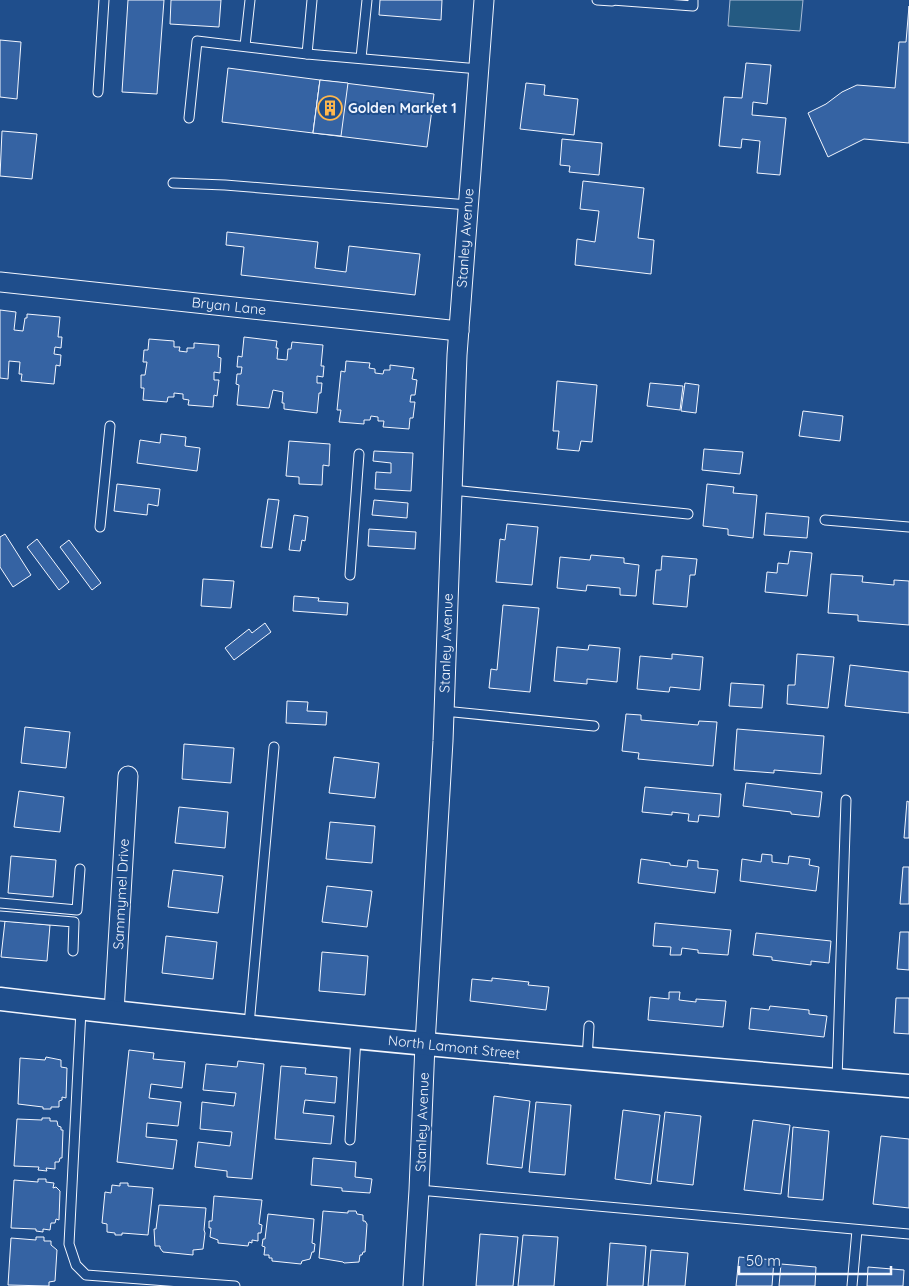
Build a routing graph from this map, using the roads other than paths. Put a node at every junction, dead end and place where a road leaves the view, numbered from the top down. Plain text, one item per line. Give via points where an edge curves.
1 (104, 0) edge
2 (250, 0) edge
3 (312, 0) edge
4 (367, 0) edge
5 (484, 0) edge
6 (597, 0) edge
7 (612, 0) edge
8 (693, 0) edge
9 (245, 46) junction
10 (307, 54) junction
11 (361, 58) junction
12 (479, 69) junction
13 (98, 92) dead end
14 (189, 118) dead end
15 (173, 183) dead end
16 (468, 205) junction
17 (0, 282) edge
18 (458, 330) junction
19 (110, 426) dead end
20 (359, 454) dead end
21 (452, 490) junction
22 (688, 514) dead end
23 (825, 520) dead end
24 (100, 527) dead end
25 (909, 527) edge
26 (350, 575) dead end
27 (444, 711) junction
28 (594, 726) dead end
29 (274, 748) dead end
30 (128, 776) dead end
31 (846, 800) dead end
32 (80, 869) dead end
33 (0, 903) edge
34 (0, 916) edge
35 (73, 951) dead end
36 (0, 999) edge
37 (82, 1009) junction
38 (114, 1012) junction
39 (249, 1026) junction
40 (589, 1026) dead end
41 (356, 1037) junction
42 (425, 1044) junction
43 (587, 1060) junction
44 (837, 1080) junction
45 (909, 1086) edge
46 (350, 1140) dead end
47 (419, 1190) junction
48 (857, 1230) junction
49 (909, 1234) edge
50 (235, 1286) edge
51 (413, 1286) edge
52 (852, 1286) edge

1 - 13 lane
2 - 9 lane
3 - 10 lane
4 - 11 lane
5 - 12 street, Stanley Avenue
6 - 7 lane
7 - 8 lane via 693,6
9 - 10 lane
9 - 14 lane via 197,41
10 - 11 lane
11 - 12 lane
12 - 16 street, Stanley Avenue
15 - 16 lane
16 - 18 street, Stanley Avenue
17 - 18 street, Bryan Lane
18 - 21 street, Stanley Avenue
19 - 24 lane
20 - 26 lane
21 - 22 lane
21 - 27 street, Stanley Avenue
23 - 25 lane
27 - 28 lane
27 - 42 street, Stanley Avenue
29 - 39 lane
30 - 38 street, Sammymel Drive
31 - 44 lane
32 - 33 lane via 77,910
34 - 35 lane via 74,922
36 - 37 street, North Lamont Street
37 - 38 street, North Lamont Street
37 - 50 lane via 69,1244 76,1265 86,1275
38 - 39 street, North Lamont Street
39 - 41 street, North Lamont Street
40 - 43 lane
41 - 42 street, North Lamont Street
41 - 46 lane
42 - 43 street, North Lamont Street
42 - 47 street, Stanley Avenue
43 - 44 street, North Lamont Street
44 - 45 street, North Lamont Street
47 - 48 lane
47 - 51 street, Stanley Avenue
48 - 49 lane
48 - 52 lane

